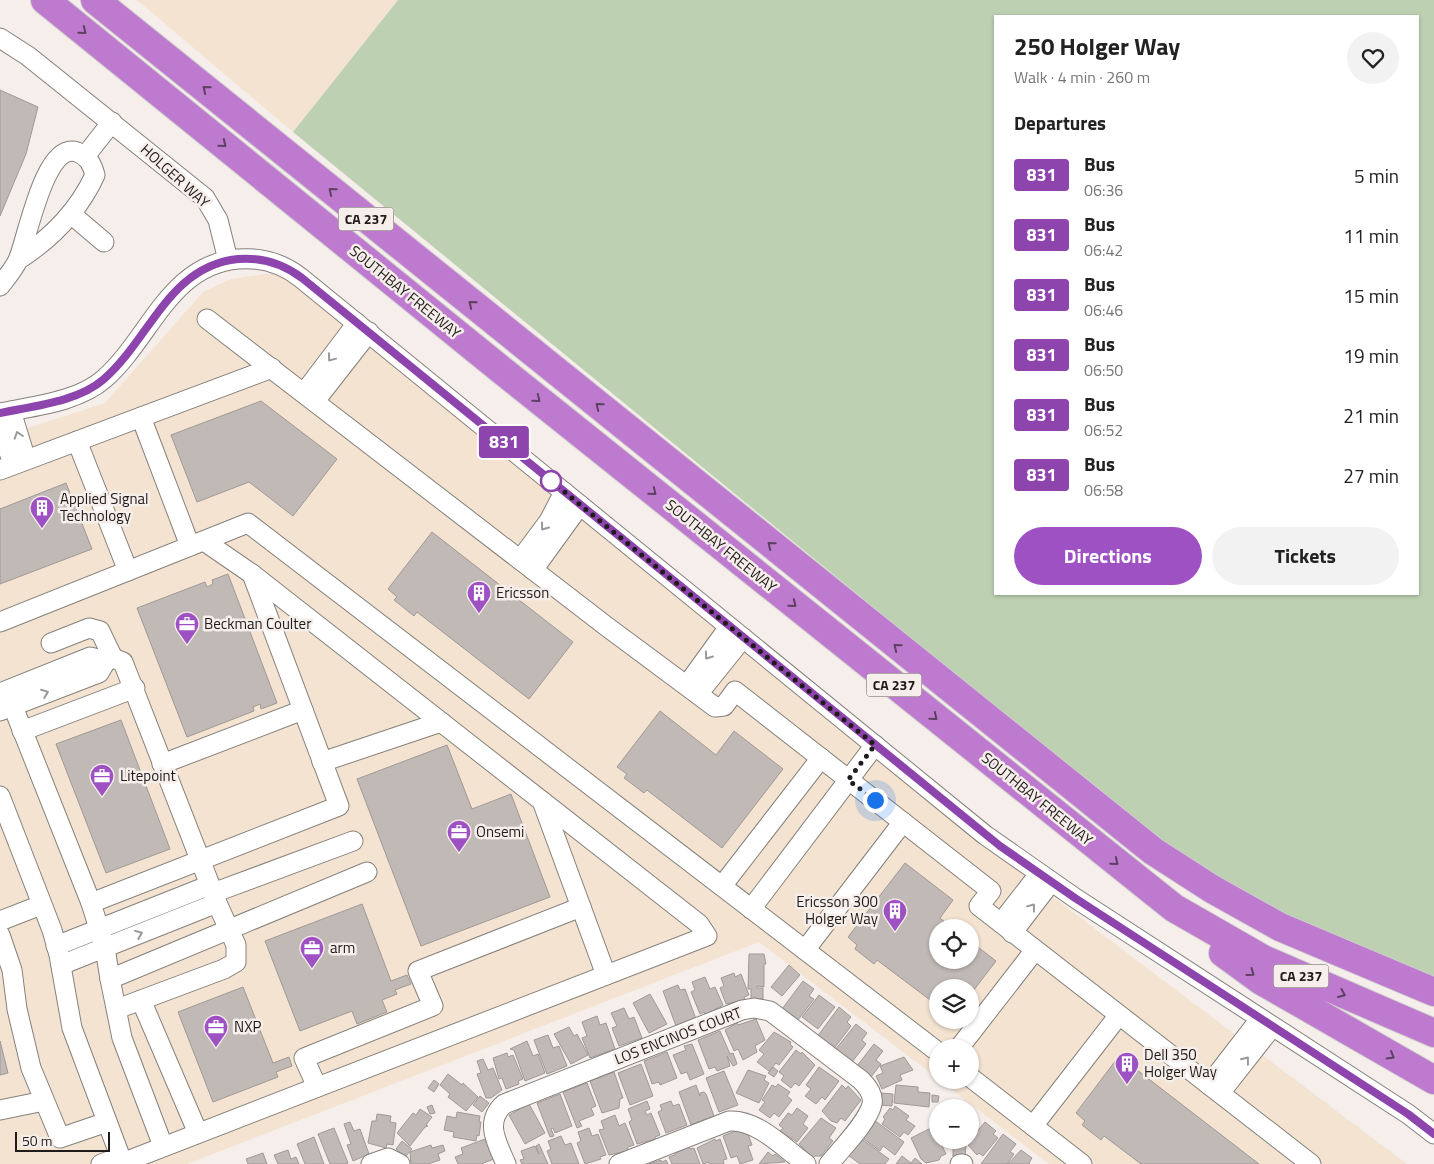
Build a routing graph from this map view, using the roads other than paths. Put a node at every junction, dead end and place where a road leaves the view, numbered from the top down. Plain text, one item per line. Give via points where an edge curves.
1 (45, 0) edge
2 (95, 0) edge
3 (0, 38) edge
4 (112, 122) junction
5 (86, 155) junction
6 (71, 214) junction
7 (104, 242) dead end
8 (18, 260) junction
9 (228, 260) junction
10 (0, 286) edge
11 (207, 318) dead end
12 (363, 328) junction
13 (272, 368) junction
14 (309, 397) junction
15 (6, 412) edge
16 (141, 417) junction
17 (0, 427) edge
18 (77, 441) junction
19 (20, 460) junction
20 (0, 470) edge
21 (564, 492) junction
22 (580, 505) junction
23 (197, 544) junction
24 (526, 565) junction
25 (128, 571) junction
26 (252, 574) junction
27 (0, 622) edge
28 (736, 632) junction
29 (51, 643) dead end
30 (110, 659) junction
31 (936, 677) junction
32 (135, 688) junction
33 (693, 690) junction
34 (5, 700) edge
35 (303, 710) junction
36 (441, 722) junction
37 (22, 731) junction
38 (875, 745) junction
39 (820, 758) junction
40 (322, 762) junction
41 (162, 764) junction
42 (848, 780) junction
43 (0, 796) edge
44 (542, 801) junction
45 (903, 822) junction
46 (353, 841) dead end
47 (200, 860) junction
48 (367, 872) dead end
49 (1045, 878) junction
50 (722, 886) junction
51 (213, 894) junction
52 (91, 903) junction
53 (41, 905) junction
54 (581, 908) junction
55 (1174, 908) junction
56 (751, 909) junction
57 (0, 921) edge
58 (98, 928) junction
59 (1007, 928) junction
60 (229, 930) junction
61 (1, 942) edge
62 (56, 946) junction
63 (105, 948) junction
64 (805, 950) junction
65 (1035, 950) junction
66 (61, 965) junction
67 (606, 975) junction
68 (110, 978) junction
69 (1434, 992) edge
70 (141, 1000) junction
71 (1434, 1004) edge
72 (117, 1009) junction
73 (1119, 1015) junction
74 (1266, 1023) junction
75 (1434, 1033) edge
76 (966, 1039) edge
77 (929, 1045) edge
78 (1434, 1080) edge
79 (979, 1084) edge
80 (317, 1087) junction
81 (1214, 1089) junction
82 (44, 1101) junction
83 (0, 1110) edge
84 (107, 1122) junction
85 (1033, 1126) junction
86 (198, 1132) junction
87 (1434, 1134) edge
88 (164, 1146) junction
89 (122, 1162) edge
90 (1304, 1162) edge
91 (101, 1164) edge
92 (506, 1164) edge
93 (619, 1164) edge
94 (806, 1164) edge
95 (829, 1164) edge
96 (1082, 1164) edge

1 -> 55 highway, SOUTHBAY FREEWAY / CA 237
31 -> 2 highway, SOUTHBAY FREEWAY / CA 237
3 - 4 street, HOLGER WAY
4 - 5 street
4 - 9 street, HOLGER WAY via 205,198 218,220
5 - 6 street via 95,175 82,202
5 - 8 street via 72,151 64,153 54,165 38,192
6 - 7 street
6 - 8 street via 46,241
8 - 10 street
9 - 12 street via 259,259 276,263 302,278
9 - 15 street via 212,264 187,279 103,380 76,394
11 - 13 street
12 - 14 street
12 - 21 street
13 - 14 street
13 - 16 street
14 - 24 street
19 -> 15 street via 23,450
16 - 18 street
16 - 23 street
17 - 19 street via 10,455
18 - 19 street
18 - 25 street
19 - 20 street
21 - 22 street
21 -> 24 street
22 - 24 street
22 - 28 street
23 - 25 street
23 - 26 street
23 - 50 street via 248,523 261,531
24 - 33 street
25 - 27 street
26 - 35 street
26 - 36 street
28 - 33 street
28 - 38 street
29 - 30 street via 96,628
30 - 32 street via 123,662
30 - 34 street via 98,672
31 - 69 highway, SOUTHBAY FREEWAY / CA 237 via 1110,818 1153,851 1212,889 1280,927
31 - 71 highway via 950,700 975,722 1178,882 1267,931
32 - 37 street
32 - 41 street
33 - 39 street via 715,707 724,706 735,691
34 - 37 street
35 - 40 street
35 - 41 street
36 - 40 street
36 - 44 street
37 - 52 street
38 - 42 street
38 - 49 street via 985,835
39 - 42 street
39 - 50 street
40 - 47 street via 338,806
41 - 47 street
42 - 45 street
42 - 56 street
43 - 53 street
44 - 54 street
44 - 67 street via 699,924 707,936
45 - 59 street via 990,891 979,906
45 - 64 street
46 - 51 street
47 - 51 street
47 - 52 street
48 - 60 street
49 - 59 street
49 - 74 street
50 - 56 street
51 - 58 street
51 - 60 street
63 -> 51 street
52 - 58 street
53 - 57 street
53 - 62 street
54 - 67 street
54 - 80 street via 418,971 433,1006 304,1058
55 -> 75 highway, SOUTHBAY FREEWAY / CA 237 via 1264,959
55 -> 78 highway via 1200,936 1260,980
56 - 64 street
58 - 62 street
58 - 63 street
59 - 65 street
60 - 68 street
60 - 70 street via 236,945 236,962
61 - 82 street via 12,970 17,1009 31,1068
62 - 66 street
63 - 66 street
63 - 68 street
64 - 77 street
65 - 73 street
65 - 76 street
66 - 84 street via 72,1028
67 - 80 street
68 - 72 street
70 - 72 street
70 - 86 street
72 - 88 street via 122,1038
73 - 81 street
73 - 85 street
74 - 81 street
74 - 87 street
79 - 85 street
80 - 86 street
81 - 90 street
82 - 83 street
82 - 84 street via 60,1138
84 - 89 street
85 - 96 street
86 - 88 street
88 - 89 street
89 - 91 street
92 - 95 street, LOS ENCINOS COURT via 493,1132 494,1116 504,1104 754,1008 770,1011 861,1080 871,1094 872,1103 867,1115
93 - 94 street via 737,1120 755,1126

